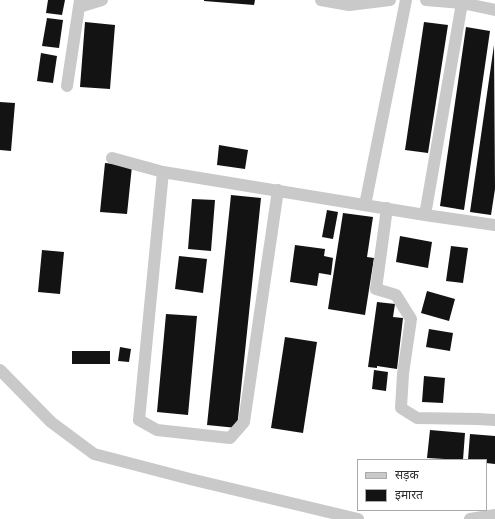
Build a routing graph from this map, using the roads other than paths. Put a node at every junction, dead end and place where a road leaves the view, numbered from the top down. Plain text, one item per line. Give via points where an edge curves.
1 (102, 0) edge
2 (321, 0) edge
3 (390, 0) edge
4 (406, 0) edge
5 (426, 0) edge
6 (79, 3) edge
7 (462, 3) junction
8 (495, 10) edge
9 (67, 86) dead end
10 (112, 158) dead end
11 (163, 172) junction
12 (278, 190) junction
13 (365, 205) junction
14 (387, 208) junction
15 (425, 215) junction
16 (495, 225) edge
17 (0, 370) edge
18 (495, 420) edge
19 (495, 515) edge
20 (358, 519) edge
21 (470, 519) edge

1 - 6 street
2 - 3 street via 349,4
4 - 13 street
5 - 7 street
6 - 9 street
7 - 8 street
7 - 15 street
10 - 11 street
11 - 12 street
11 - 12 street via 139,420 157,430 230,438 244,422
12 - 13 street
13 - 14 street
14 - 15 street
14 - 18 street via 376,289 396,295 411,319 401,408 417,418
15 - 16 street
17 - 20 street via 51,422 94,454
19 - 21 street

